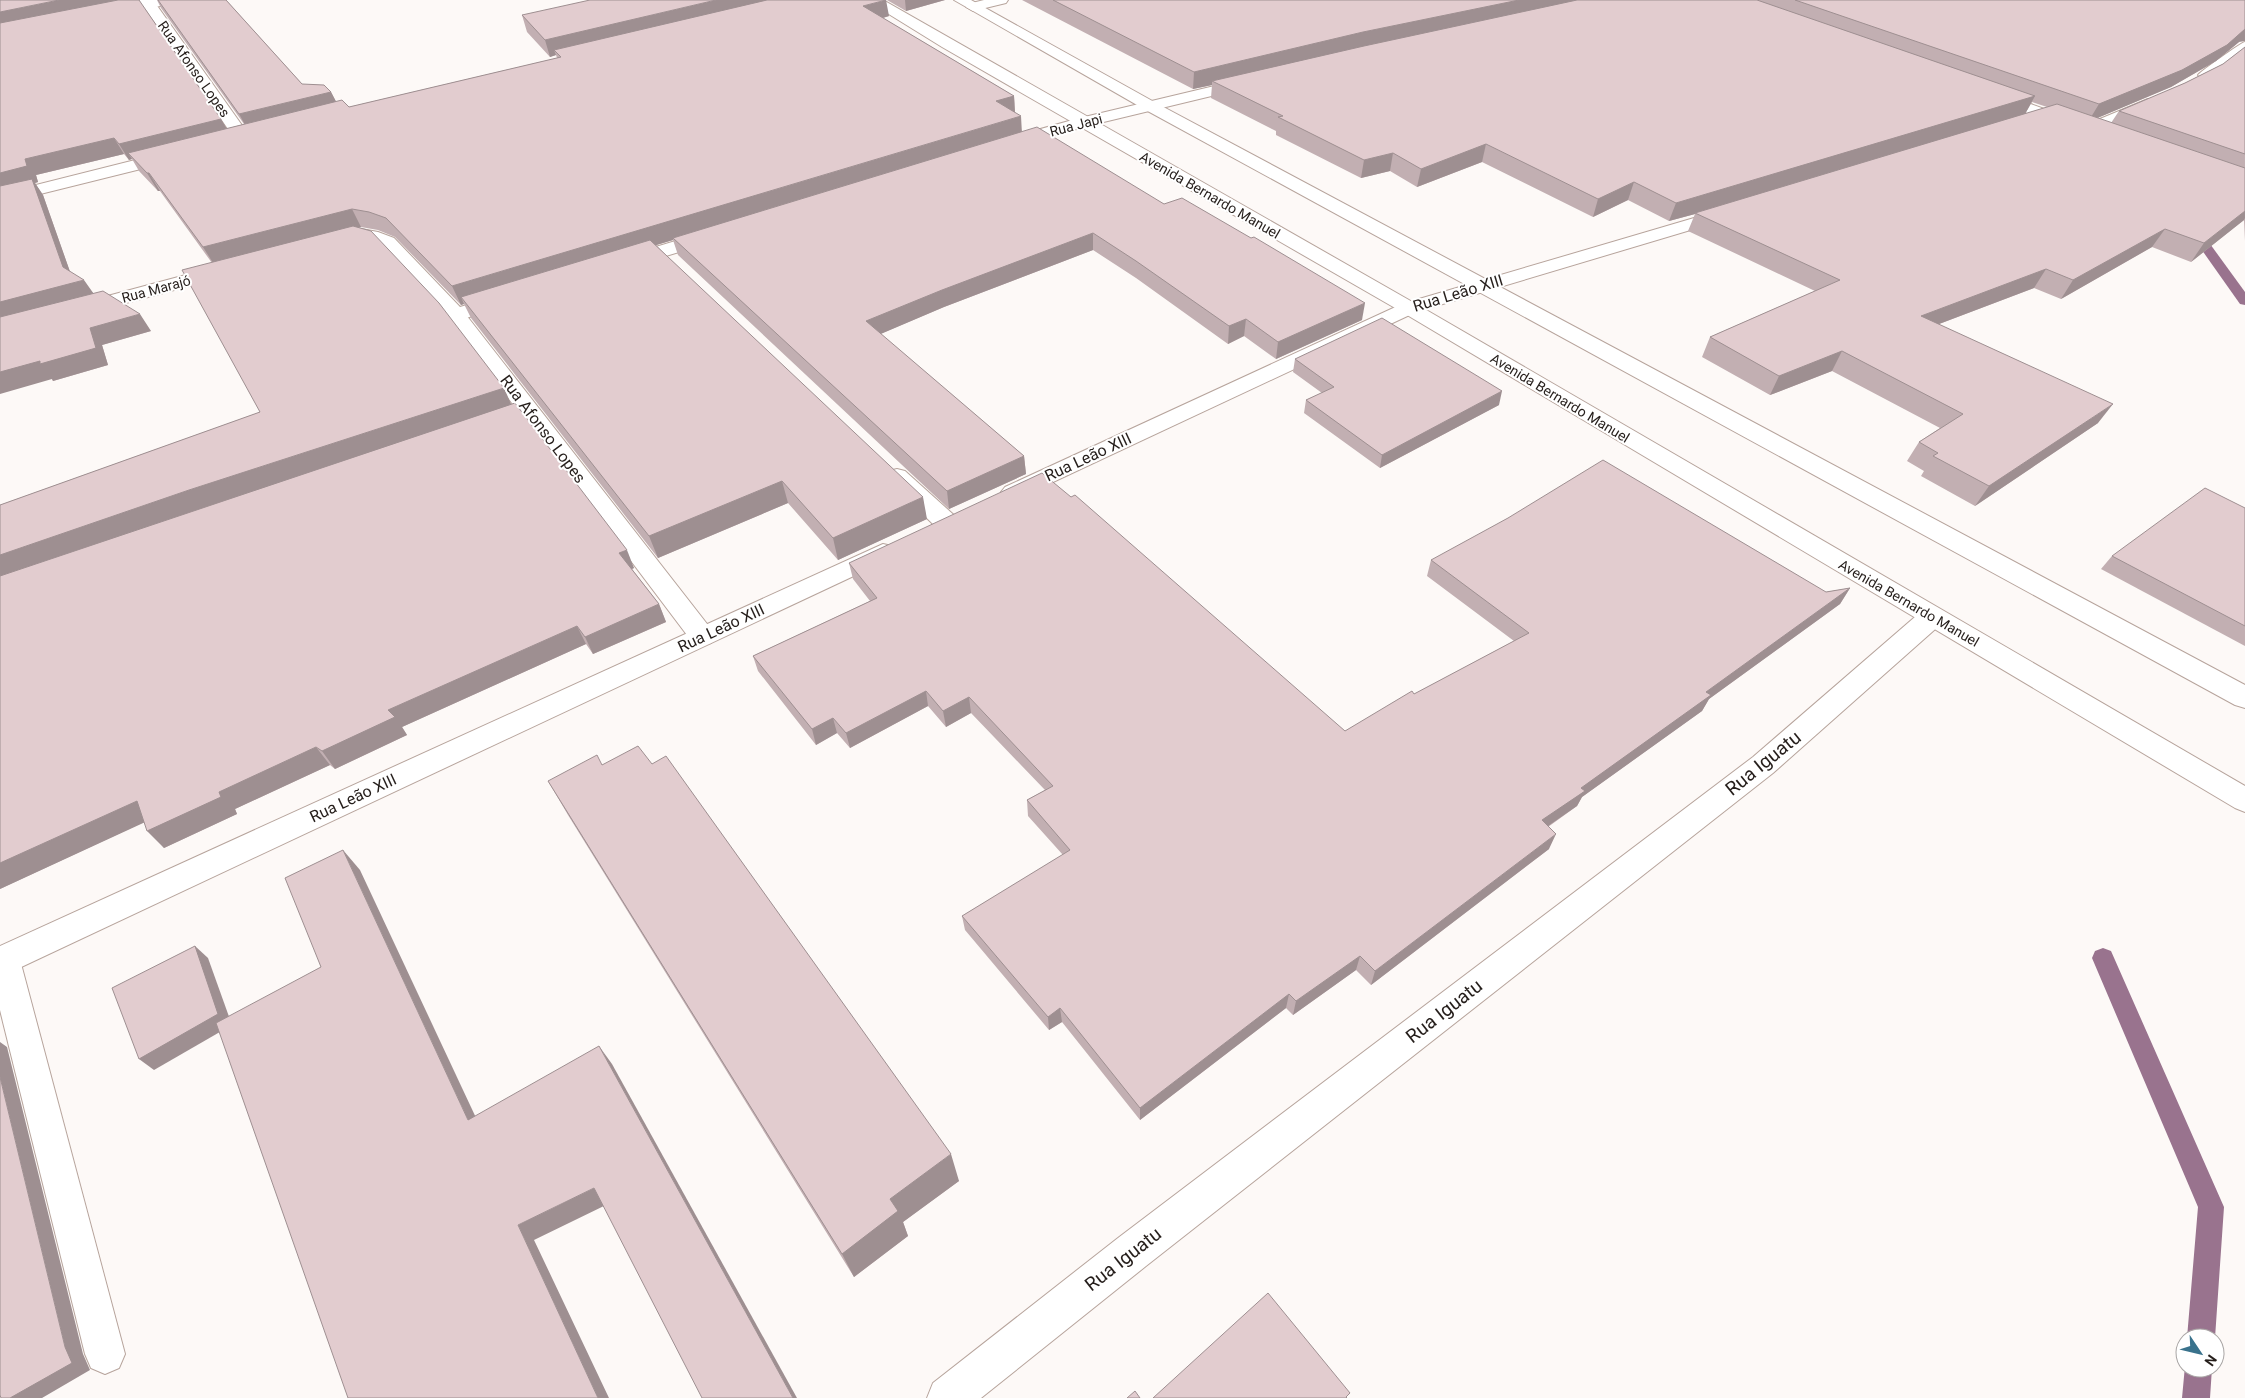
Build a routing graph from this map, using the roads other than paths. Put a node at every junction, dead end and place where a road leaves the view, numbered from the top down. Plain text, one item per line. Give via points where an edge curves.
1 (170, 0) edge
2 (873, 0) edge
3 (1001, 0) edge
4 (147, 2) edge
5 (967, 4) edge
6 (92, 15) edge
7 (2245, 46) edge
8 (1265, 79) edge
9 (2193, 83) edge
10 (1982, 92) edge
11 (2161, 98) edge
12 (1150, 106) junction
13 (2046, 115) junction
14 (1082, 122) junction
15 (2018, 124) edge
16 (2089, 129) junction
17 (261, 134) edge
18 (2108, 136) edge
19 (243, 138) junction
20 (224, 143) edge
21 (997, 148) edge
22 (187, 152) edge
23 (0, 200) edge
24 (1745, 207) edge
25 (726, 231) edge
26 (325, 243) edge
27 (240, 266) edge
28 (614, 266) edge
29 (1483, 285) junction
30 (521, 294) edge
31 (1409, 308) junction
32 (61, 315) edge
33 (456, 315) junction
34 (529, 410) junction
35 (464, 432) edge
36 (882, 462) edge
37 (992, 502) edge
38 (1932, 617) junction
39 (702, 636) junction
40 (2245, 698) edge
41 (2245, 800) edge
42 (2, 961) edge
43 (105, 1354) dead end
44 (948, 1398) edge

1 - 4 street
2 - 14 street, Avenida Bernardo Manuel
3 - 5 street
4 - 6 street
4 - 19 street, Rua Afonso Lopes
5 - 12 street
7 - 9 street via 2222,66
8 - 12 street, Rua Japi
10 - 13 street
11 - 16 street
12 - 14 street, Rua Japi
12 - 29 street
13 - 15 street
13 - 16 street
14 - 21 street, Rua Japi
14 - 31 street, Avenida Bernardo Manuel
16 - 18 street
17 - 19 street
19 - 20 street
22 - 23 street
24 - 29 street, Rua Leão XIII
25 - 28 street via 667,258
26 - 33 street, Rua Afonso Lopes via 361,236 387,242
27 - 32 street, Rua Marajó
29 - 31 street, Rua Leão XIII
29 - 40 street
30 - 33 street
31 - 37 street, Rua Leão XIII
31 - 38 street, Avenida Bernardo Manuel
33 - 34 street, Rua Afonso Lopes
34 - 35 street
34 - 39 street, Rua Afonso Lopes
36 - 39 street, Rua Leão XIII via 956,518
38 - 41 street, Avenida Bernardo Manuel
38 - 44 street, Rua Iguatu via 1763,765
39 - 42 street, Rua Leão XIII
42 - 43 street

